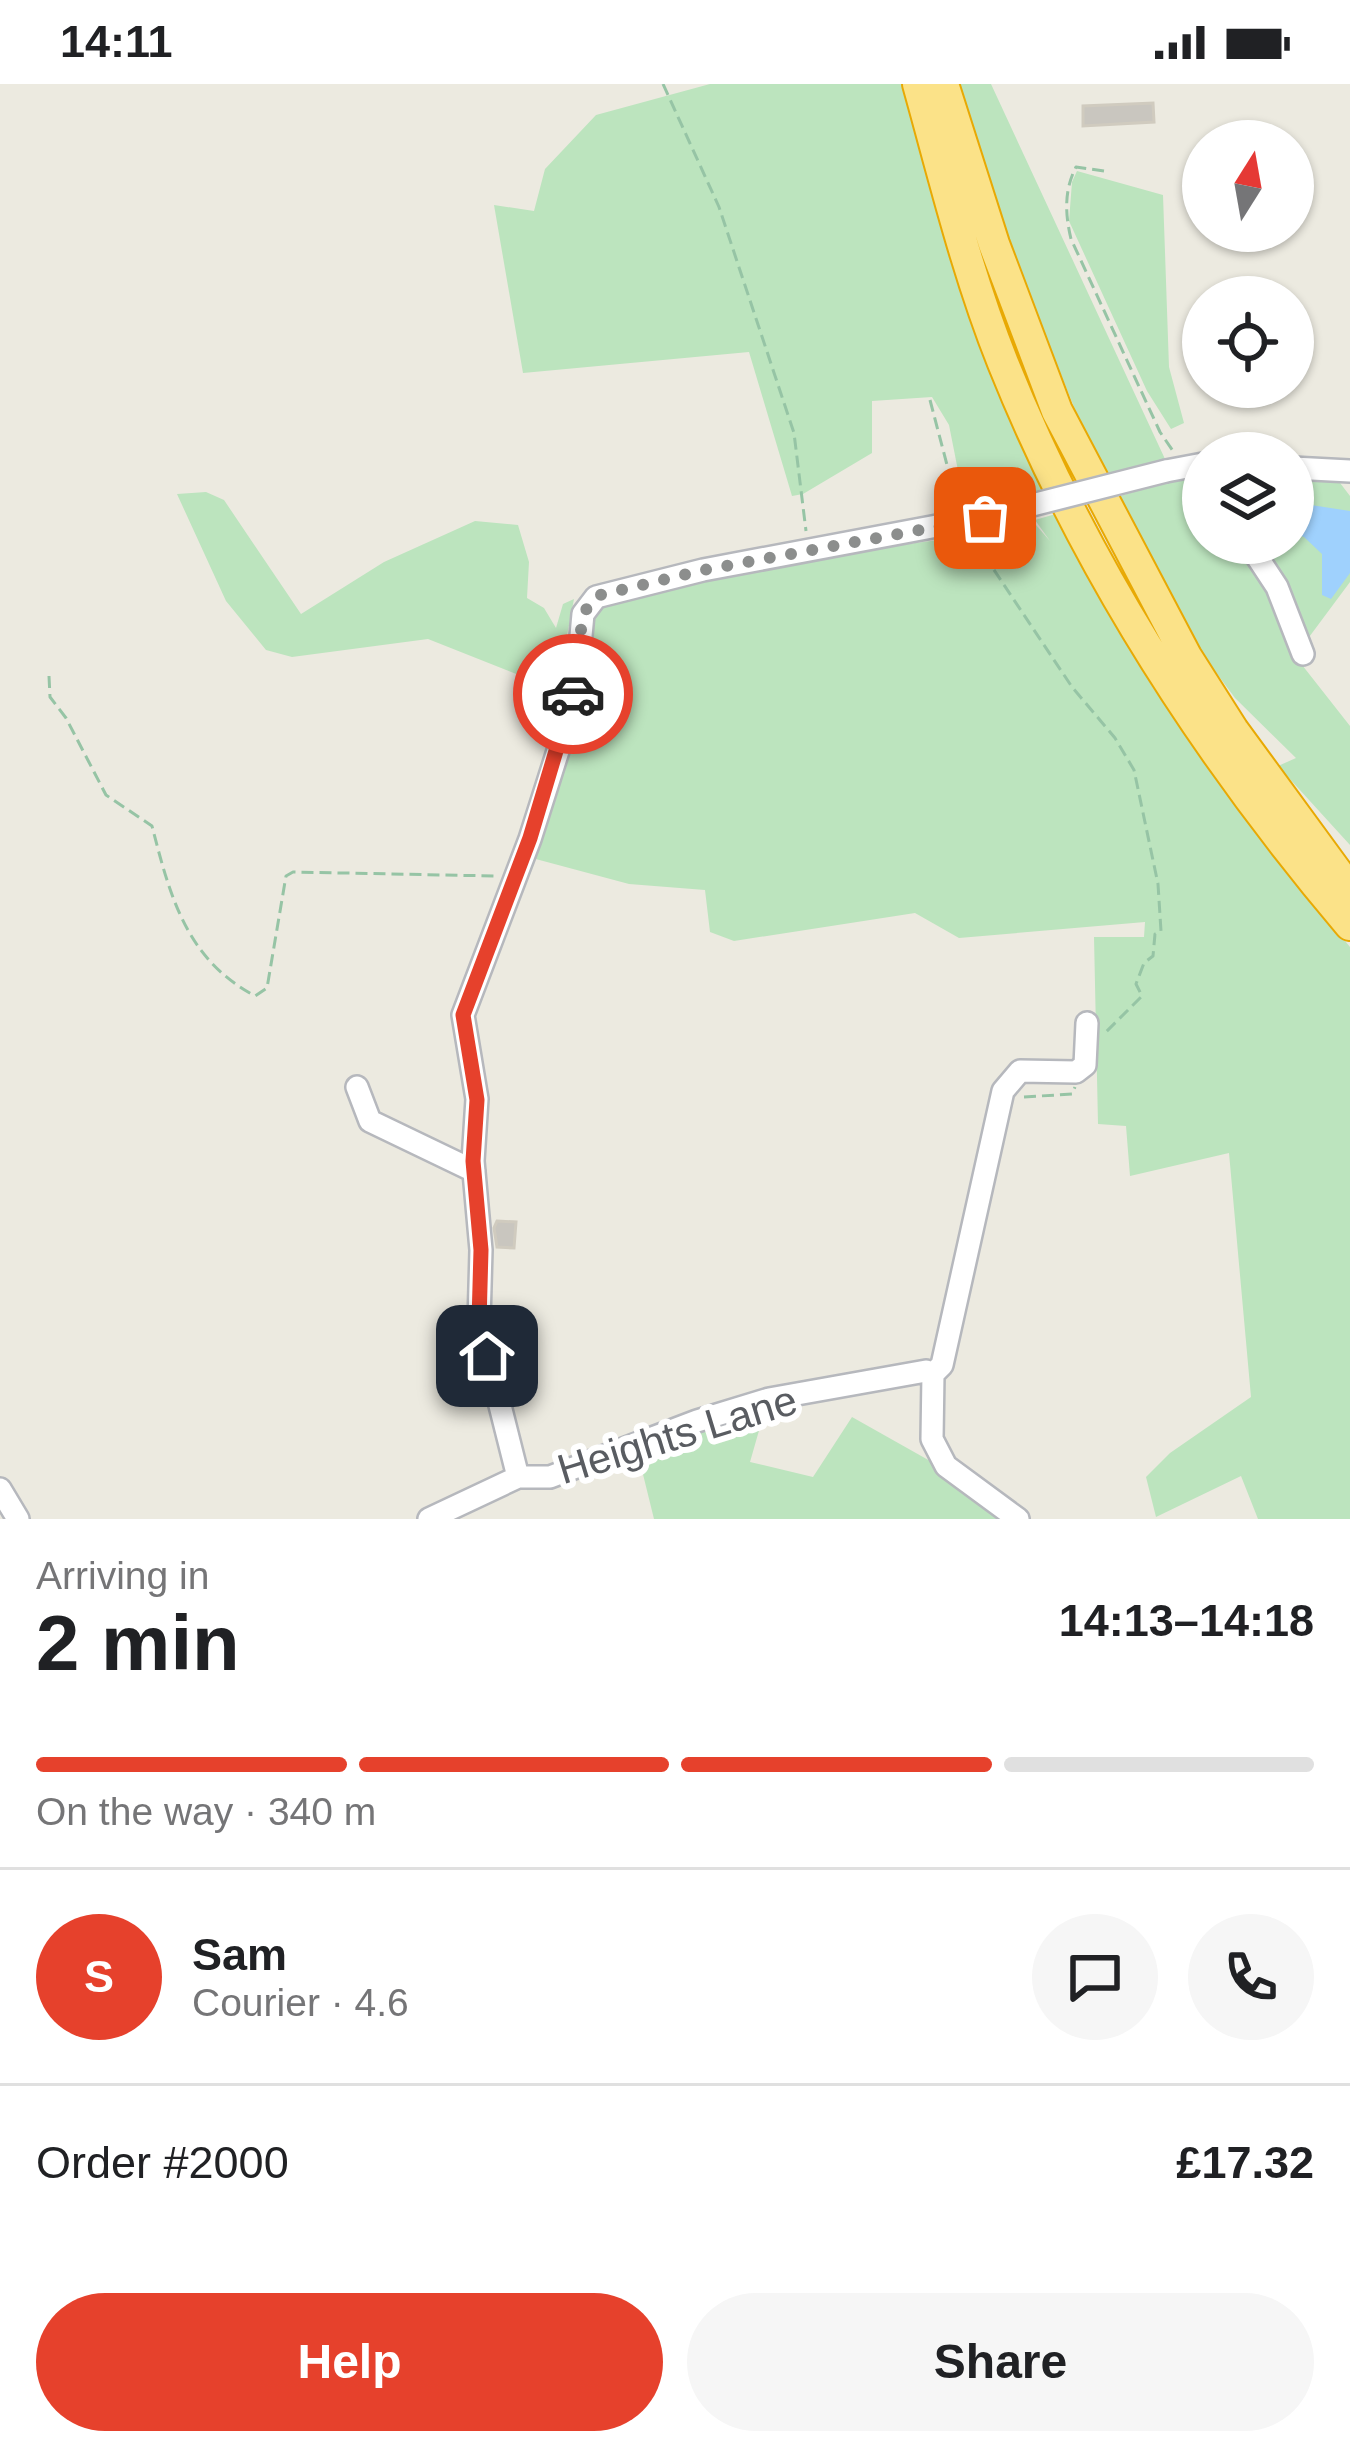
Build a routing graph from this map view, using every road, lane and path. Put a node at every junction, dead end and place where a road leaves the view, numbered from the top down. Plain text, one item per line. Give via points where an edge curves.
1 (663, 84) edge
2 (919, 84) edge
3 (943, 84) edge
4 (1104, 171) dead end
5 (931, 400) dead end
6 (1182, 458) edge
7 (1314, 469) edge
8 (1182, 470) edge
9 (1350, 471) edge
10 (973, 523) junction
11 (808, 550) junction
12 (1262, 564) edge
13 (1303, 654) dead end
14 (49, 676) dead end
15 (515, 877) junction
16 (1350, 890) edge
17 (1350, 925) edge
18 (1094, 1030) joint
19 (1081, 1076) dead end
20 (357, 1087) dead end
21 (1001, 1099) junction
22 (474, 1171) junction
23 (933, 1374) junction
24 (518, 1477) junction
25 (0, 1489) edge
26 (18, 1519) edge
27 (430, 1519) edge
28 (1018, 1519) edge

1 - 11 path via 719,207 794,433
2 - 17 highway via 1002,360 1095,558 1231,778
3 - 16 highway via 1058,411 1186,656
4 - 6 path via 1076,167 1066,218 1071,239 1160,432
5 - 10 path
7 - 9 street
8 - 10 street, bridge
10 - 11 street
10 - 18 path via 976,547 1134,770 1161,932 1136,984 1142,996
11 - 15 street via 596,596 583,614 564,732
12 - 13 street
14 - 15 path via 50,697 106,795 152,826 186,934 255,996 267,988 281,897 293,872
15 - 22 street via 463,1015 477,1100
18 - 21 street via 1076,1072 1020,1071
19 - 21 path via 1072,1094
20 - 22 street via 370,1121
21 - 23 street via 942,1365
22 - 24 street via 479,1322
23 - 24 street, Heights Lane via 769,1399 550,1477
23 - 28 street via 932,1438 946,1466
24 - 27 street, Heights Lane
25 - 26 street

